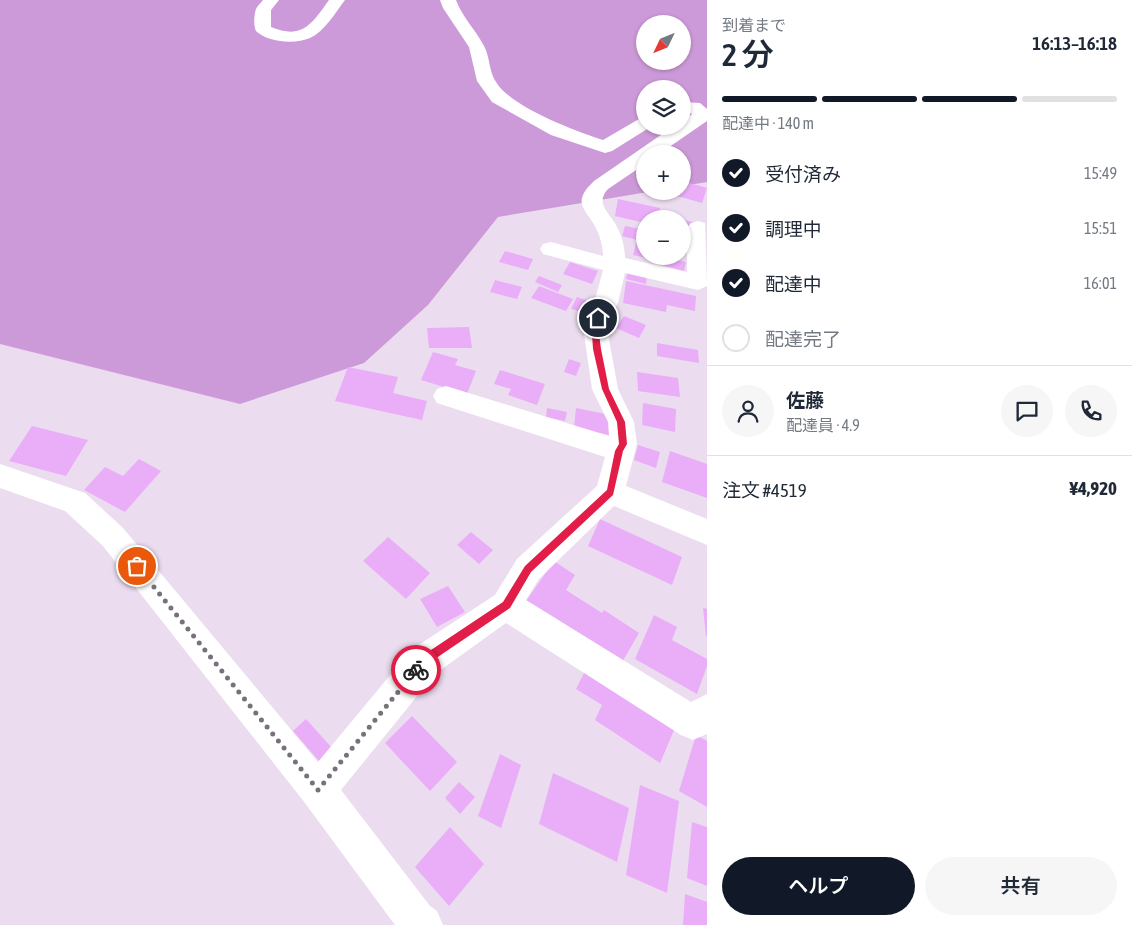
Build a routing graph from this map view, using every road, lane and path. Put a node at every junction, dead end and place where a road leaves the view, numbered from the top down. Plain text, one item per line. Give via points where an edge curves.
1 (271, 0) edge
2 (337, 0) edge
3 (448, 0) edge
4 (691, 107) edge
5 (691, 123) edge
6 (636, 128) edge
7 (674, 135) edge
8 (659, 145) edge
9 (636, 161) edge
10 (698, 228) dead end
11 (551, 249) dead end
12 (614, 265) junction
13 (702, 282) edge
14 (446, 396) dead end
15 (620, 451) junction
16 (0, 476) edge
17 (610, 492) junction
18 (707, 532) edge
19 (506, 605) junction
20 (707, 711) edge
21 (318, 790) junction
22 (423, 925) edge

1 - 2 street via 263,10 262,30 284,38 300,37 313,31
3 - 6 street via 477,48 486,81 498,98 558,131 605,147
4 - 5 street via 703,115
7 - 8 street
9 - 12 street via 594,192 594,211 607,228
10 - 13 street
11 - 12 street
12 - 13 street
12 - 15 street via 596,334 605,389 621,422 623,444
14 - 15 street
15 - 17 street
16 - 21 street via 75,502 113,537
17 - 18 street
17 - 19 street via 528,569
19 - 20 street via 694,723
19 - 21 street via 423,662
21 - 22 street

